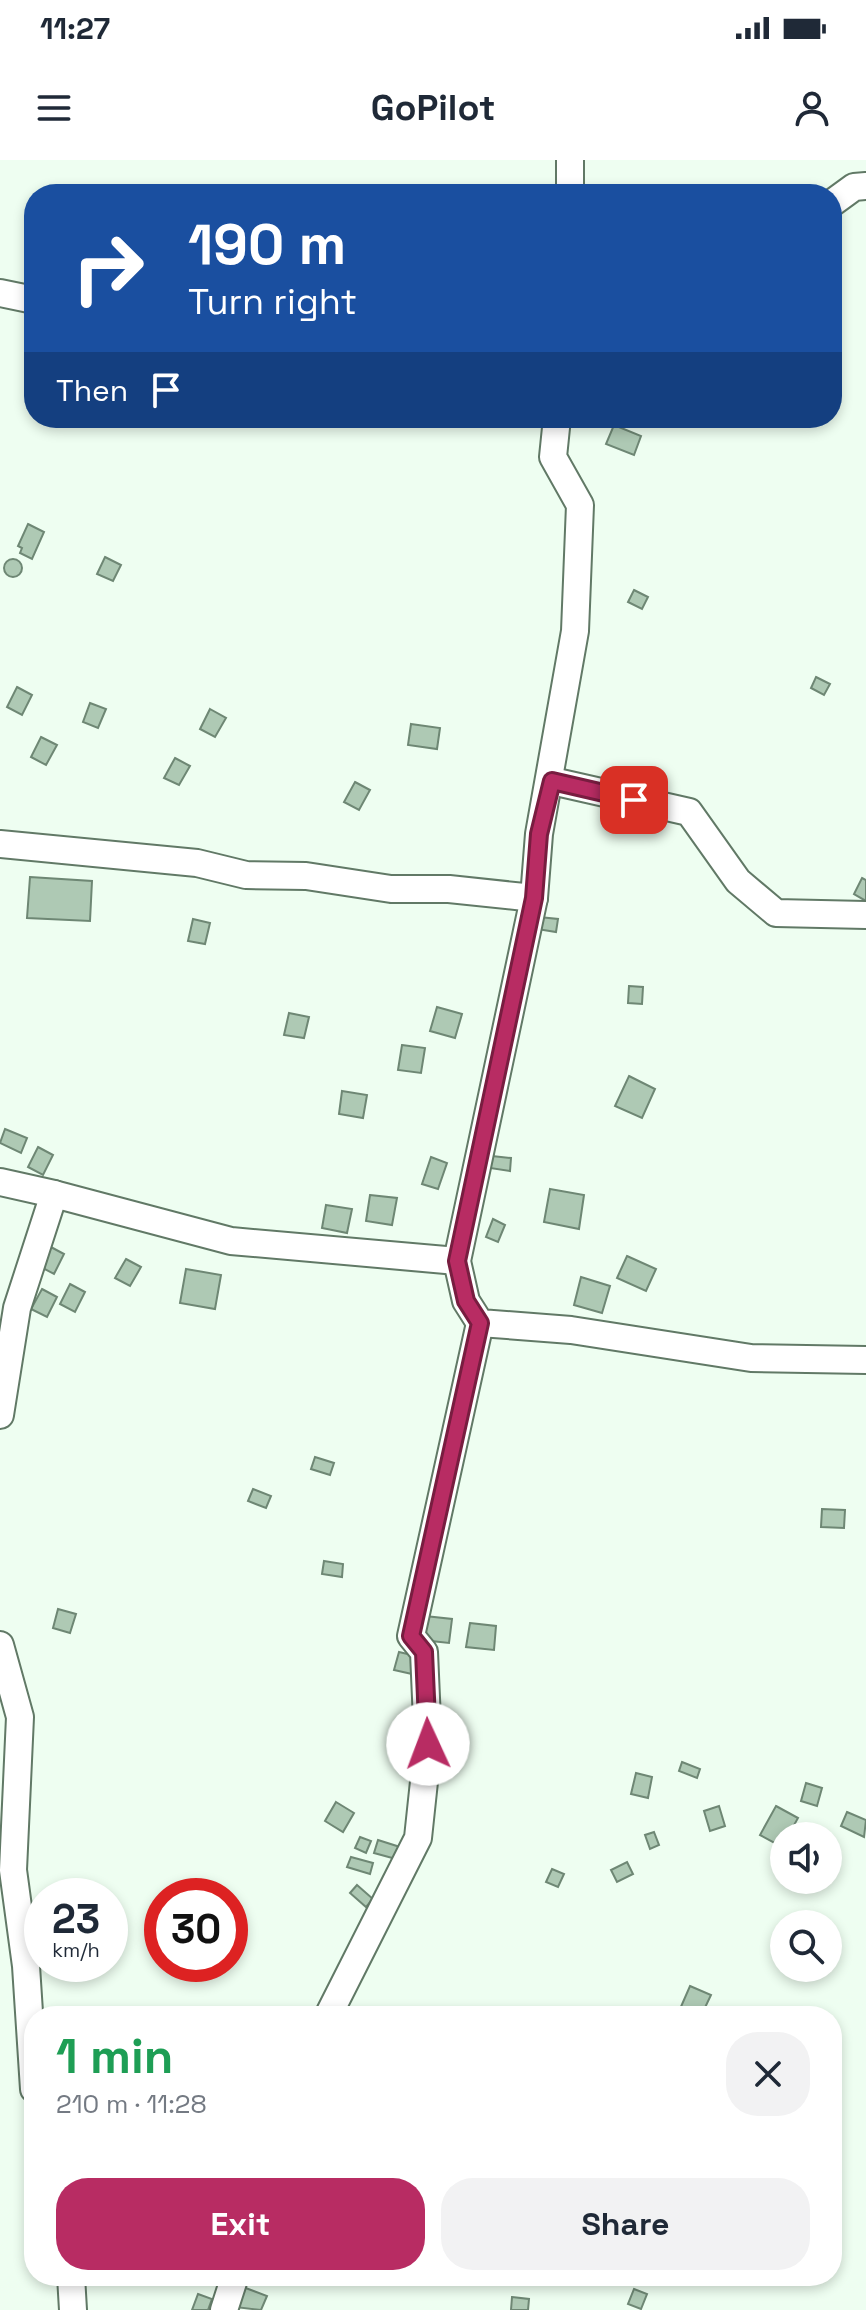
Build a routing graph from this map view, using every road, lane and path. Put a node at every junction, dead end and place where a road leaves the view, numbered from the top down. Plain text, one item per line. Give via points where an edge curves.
1 (570, 160) edge
2 (570, 184) edge
3 (866, 186) edge
4 (842, 196) edge
5 (0, 293) edge
6 (24, 298) edge
7 (556, 428) edge
8 (552, 781) junction
9 (0, 844) edge
10 (534, 898) junction
11 (866, 915) edge
12 (0, 1182) edge
13 (54, 1194) junction
14 (457, 1261) junction
15 (480, 1323) junction
16 (866, 1360) edge
17 (0, 1415) edge
18 (0, 1645) edge
19 (29, 2006) edge
20 (331, 2006) edge
21 (72, 2286) edge
22 (232, 2286) edge
23 (73, 2310) edge
24 (224, 2310) edge

1 - 2 street
3 - 4 street
5 - 6 street
7 - 8 street via 553,457 580,505 575,631
8 - 10 street via 539,834
8 - 11 street via 689,812 738,881 776,913
9 - 10 street via 182,861 246,875
10 - 14 street
12 - 13 street
13 - 14 street via 231,1241
13 - 17 street via 17,1308
14 - 15 street via 466,1301
15 - 16 street via 571,1330 751,1358
15 - 20 street via 411,1636 424,1652 428,1744 418,1838
18 - 19 street via 20,1717 13,1870
21 - 23 street
22 - 24 street

